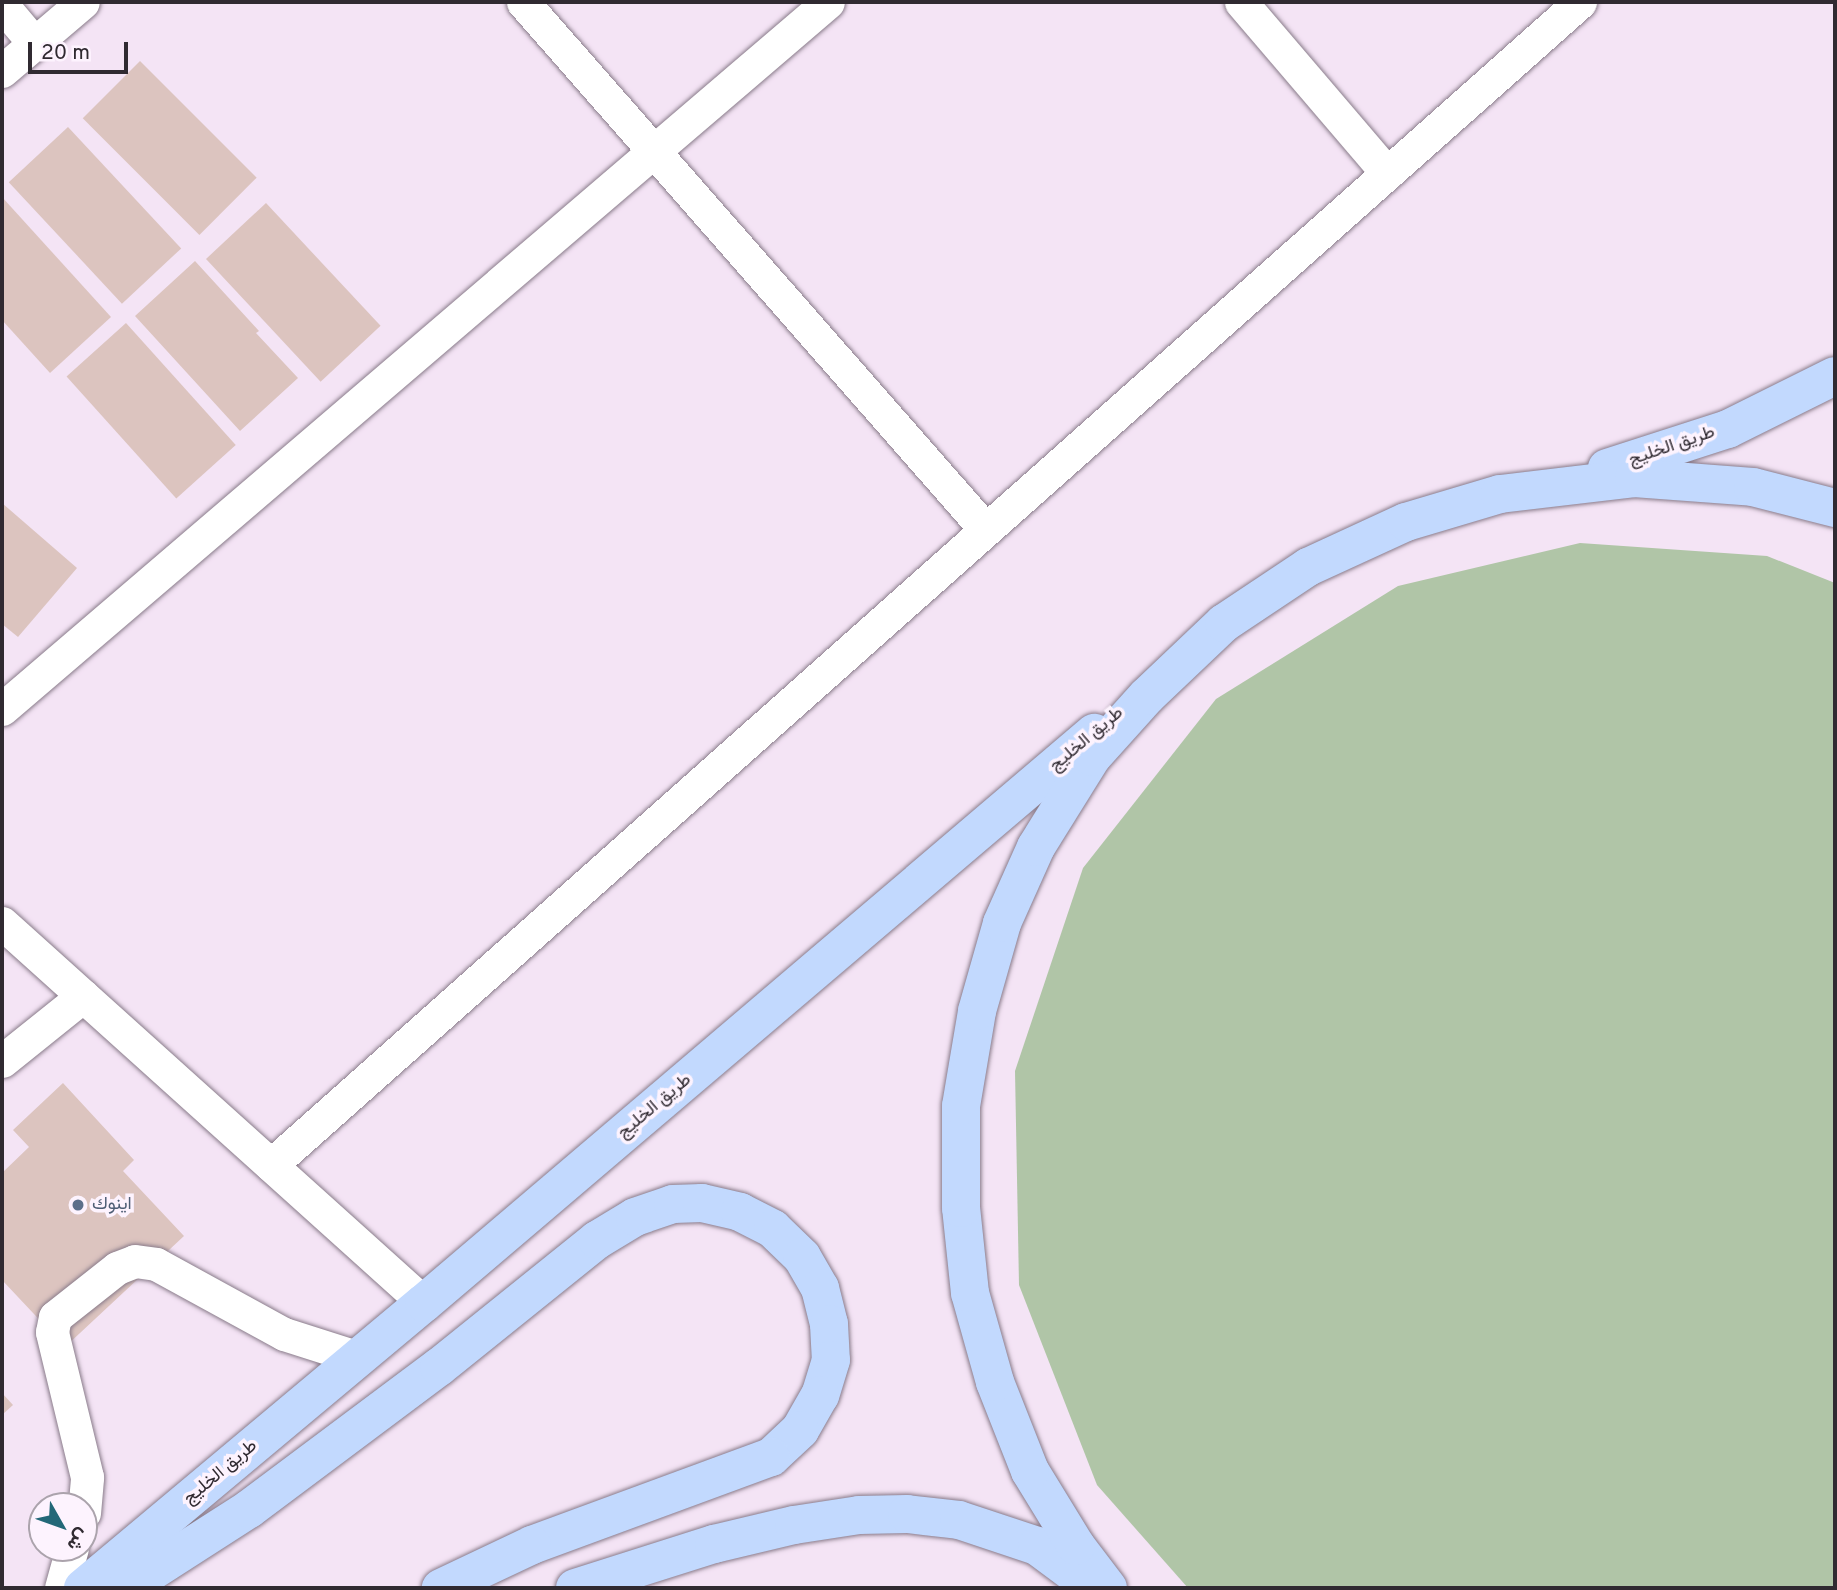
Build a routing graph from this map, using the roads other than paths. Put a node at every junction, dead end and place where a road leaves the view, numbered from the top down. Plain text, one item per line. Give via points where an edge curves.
1 (83, 2) edge
2 (523, 2) edge
3 (828, 2) edge
4 (1241, 2) edge
5 (1580, 2) edge
6 (2, 5) edge
7 (34, 43) junction
8 (2, 71) edge
9 (655, 153) junction
10 (1387, 173) junction
11 (1835, 376) edge
12 (1500, 494) junction
13 (1835, 508) edge
14 (986, 530) junction
15 (1224, 623) junction
16 (2, 709) edge
17 (2, 923) edge
18 (83, 996) junction
19 (2, 1061) edge
20 (271, 1165) junction
21 (424, 1303) junction
22 (359, 1358) junction
23 (86, 1492) edge
24 (68, 1562) edge
25 (61, 1588) edge
26 (83, 1588) edge
27 (126, 1588) edge
28 (441, 1588) edge
29 (575, 1588) edge
30 (1094, 1588) edge
31 (1108, 1588) edge

1 - 7 street
2 - 9 street
3 - 9 street
4 - 10 street
5 - 10 street
6 - 7 street
7 - 8 street
9 - 14 street
9 - 16 street
10 - 14 street
11 - 12 main road, طريق الخليج via 1728,429 1634,461
12 - 13 main road via 1634,478 1753,487
12 - 15 main road via 1406,522 1308,567
14 - 20 street
15 - 21 main road, طريق الخليج
15 - 31 main road via 1147,696 1092,757 1036,847 1002,923 977,1011 961,1106 961,1208 970,1293 995,1382 1030,1471
17 - 18 street
18 - 19 street
18 - 20 street
20 - 21 street
21 - 22 main road, طريق الخليج
22 - 23 street via 284,1334 156,1264 135,1261 117,1268 55,1317 52,1332 87,1477
22 - 26 main road, طريق الخليج
24 - 25 street
27 - 28 main road via 249,1509 439,1367 597,1240 635,1217 673,1205 702,1203 740,1212 773,1229 802,1257 820,1288 831,1360 820,1395 800,1430 771,1457 532,1545
29 - 30 main road via 794,1525 859,1515 907,1514 958,1520 1037,1546

